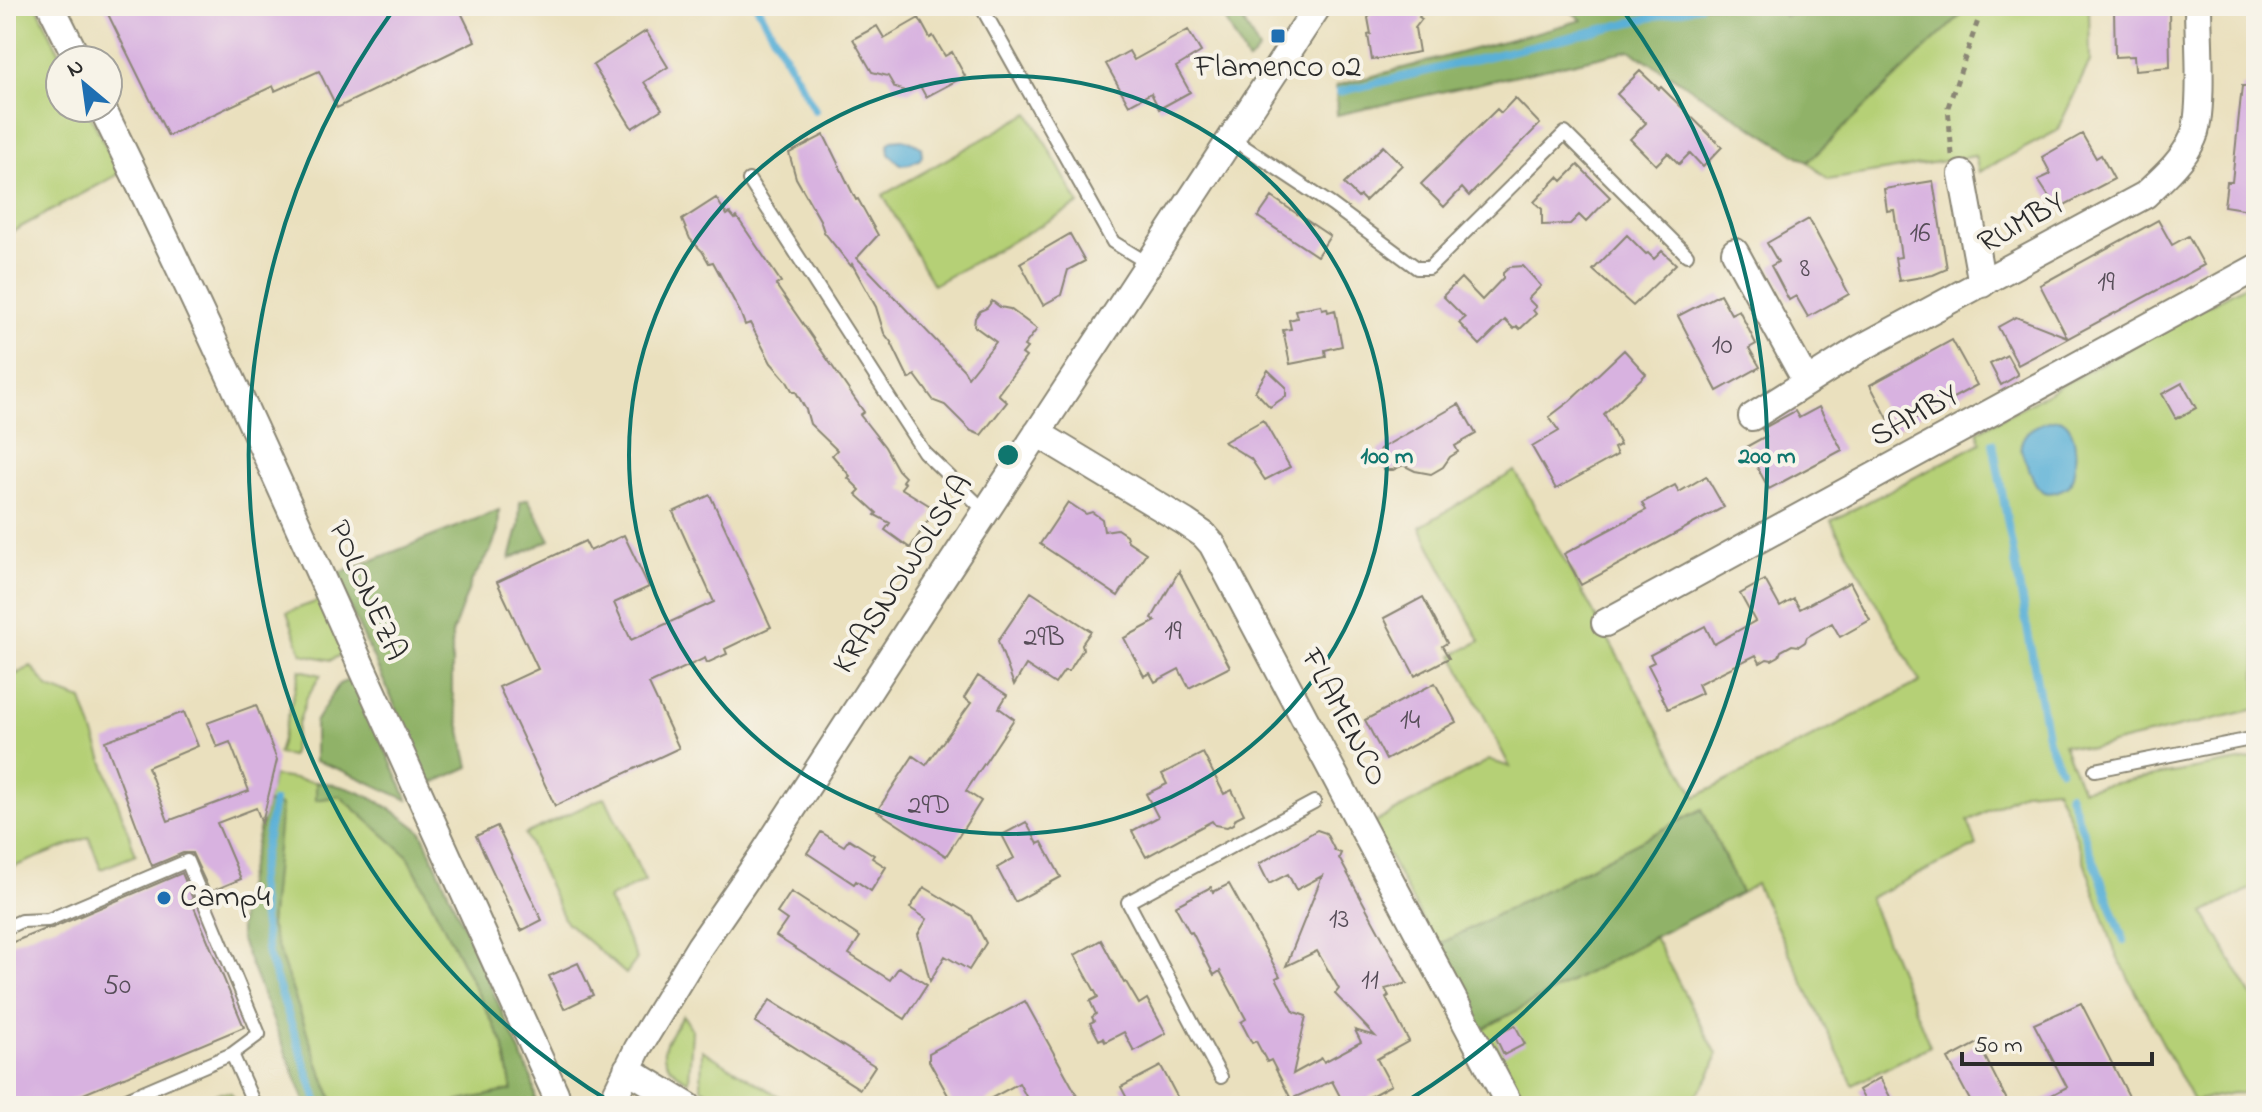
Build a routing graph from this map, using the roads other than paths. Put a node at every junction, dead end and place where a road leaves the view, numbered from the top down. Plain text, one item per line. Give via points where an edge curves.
1 (51, 6) edge
2 (981, 6) edge
3 (1318, 6) edge
4 (2198, 6) edge
5 (70, 44) edge
6 (110, 124) edge
7 (1231, 138) junction
8 (1962, 174) road end
9 (749, 180) dead end
10 (1735, 252) dead end
11 (1687, 255) dead end
12 (1149, 264) junction
13 (2256, 268) edge
14 (1982, 284) junction
15 (1806, 381) junction
16 (1752, 417) dead end
17 (1037, 433) junction
18 (986, 512) junction
19 (1605, 623) dead end
20 (2256, 738) edge
21 (2095, 770) dead end
22 (1314, 802) dead end
23 (6, 928) edge
24 (232, 1054) junction
25 (627, 1069) junction
26 (1221, 1077) dead end
27 (2256, 1104) edge
28 (110, 1106) edge
29 (255, 1106) edge
30 (559, 1106) edge
31 (610, 1106) edge
32 (688, 1106) edge
33 (1510, 1106) edge
34 (2249, 1106) edge

1 - 5 street
2 - 12 lane via 1113,242
3 - 7 street, KRASNOWOLSKA
4 - 14 street, RUMBY via 2194,136 2177,163 2145,195
6 - 30 street, POLONEZA via 230,374
7 - 11 lane via 1417,268 1429,268 1565,133
7 - 12 street, KRASNOWOLSKA
8 - 14 street
9 - 18 lane via 924,452
10 - 15 street
12 - 17 street, KRASNOWOLSKA
13 - 19 street, SAMBY
14 - 15 street, RUMBY
15 - 16 street, RUMBY
17 - 18 street, KRASNOWOLSKA
17 - 33 street, FLAMENCO via 1185,522 1212,544
18 - 25 street, KRASNOWOLSKA via 700,946
20 - 21 lane
22 - 26 lane via 1128,902
23 - 24 lane via 21,921 48,920 187,861 259,1034
24 - 28 lane
24 - 29 lane
25 - 31 street, KRASNOWOLSKA
25 - 32 street
27 - 34 lane

